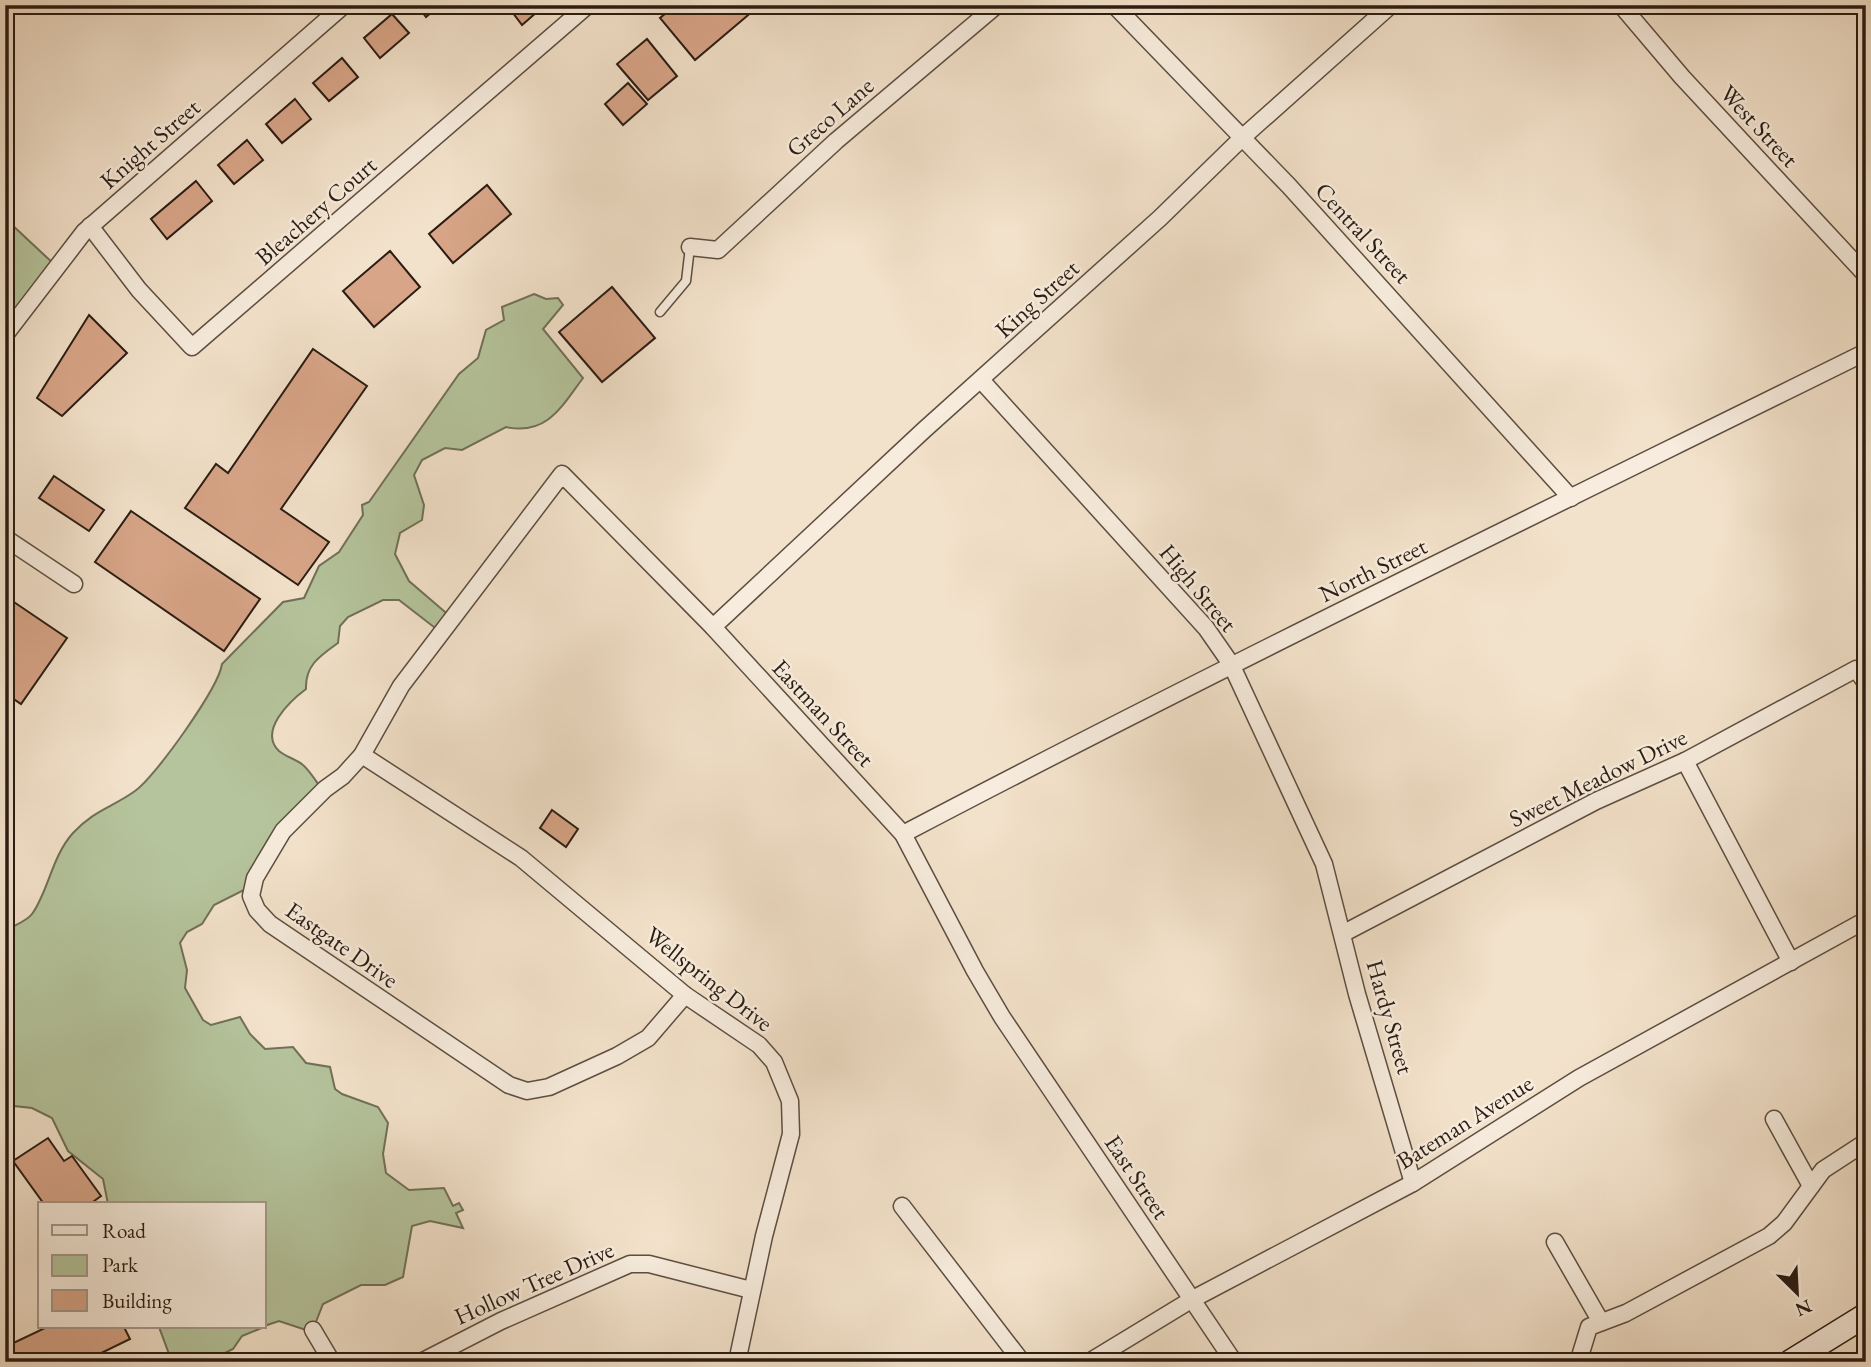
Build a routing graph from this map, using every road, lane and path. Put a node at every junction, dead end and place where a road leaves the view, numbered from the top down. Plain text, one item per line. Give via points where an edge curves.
1 (344, 5) edge
2 (588, 5) edge
3 (997, 5) edge
4 (1114, 5) edge
5 (1391, 5) edge
6 (1621, 5) edge
7 (1243, 137) junction
8 (90, 226) junction
9 (690, 247) joint
10 (1866, 275) edge
11 (660, 312) dead end
12 (5, 335) edge
13 (1866, 352) edge
14 (981, 380) junction
15 (562, 474) joint
16 (1571, 498) junction
17 (5, 538) edge
18 (74, 584) dead end
19 (713, 627) junction
20 (1231, 664) junction
21 (1866, 683) edge
22 (362, 755) junction
23 (1685, 761) junction
24 (903, 834) junction
25 (1324, 864) joint
26 (1866, 920) edge
27 (1344, 933) junction
28 (1791, 962) junction
29 (685, 996) junction
30 (1002, 1017) joint
31 (1774, 1119) dead end
32 (1866, 1142) edge
33 (1413, 1184) junction
34 (1811, 1186) junction
35 (902, 1206) dead end
36 (1555, 1242) dead end
37 (751, 1290) junction
38 (1191, 1300) junction
39 (1866, 1315) edge
40 (1601, 1322) junction
41 (313, 1330) dead end
42 (332, 1362) edge
43 (421, 1362) edge
44 (737, 1362) edge
45 (1022, 1362) edge
46 (1089, 1362) edge
47 (1234, 1362) edge
48 (1585, 1362) edge
49 (1790, 1362) edge

1 - 8 street, Knight Street
2 - 8 street, Bleachery Court via 192,347 139,290
3 - 9 street, Greco Lane via 827,149 718,250
4 - 7 street, Central Street
5 - 7 street, King Street
6 - 10 street, West Street
7 - 14 street, King Street
7 - 16 street, Central Street
8 - 12 street, Knight Street
9 - 11 lane via 686,281
13 - 16 street, North Street
14 - 19 street, King Street
14 - 20 street, High Street via 1206,628
15 - 19 street, Eastman Street
15 - 22 street, Eastgate Drive via 401,686
16 - 20 street, North Street
17 - 18 street
19 - 24 street, Eastman Street
20 - 24 street, North Street
20 - 25 street, High Street
21 - 23 street, Sweet Meadow Drive via 1856,668
22 - 29 street, Wellspring Drive via 521,858
22 - 29 street, Eastgate Drive via 283,831 255,878 251,896 270,924 498,1078 527,1091 549,1087 648,1038
23 - 27 street, Sweet Meadow Drive via 1596,801
23 - 28 street
24 - 30 street, Eastman Street
25 - 27 street, Hardy Street
26 - 28 street, Bateman Avenue
27 - 33 street, Hardy Street via 1357,994
28 - 33 street, Bateman Avenue via 1578,1078
29 - 37 street, Wellspring Drive via 759,1045 774,1062 790,1101 792,1134
30 - 38 street, East Street
31 - 34 street
32 - 34 street via 1823,1170
33 - 38 street, Bateman Avenue
34 - 40 street via 1769,1236
35 - 45 street
36 - 40 street
37 - 43 street, Hollow Tree Drive via 649,1264 630,1264
37 - 44 street, Wellspring Drive
38 - 46 street, Bateman Avenue
38 - 47 street, East Street
39 - 49 main road
40 - 48 street via 1588,1327 1581,1353
41 - 42 street

